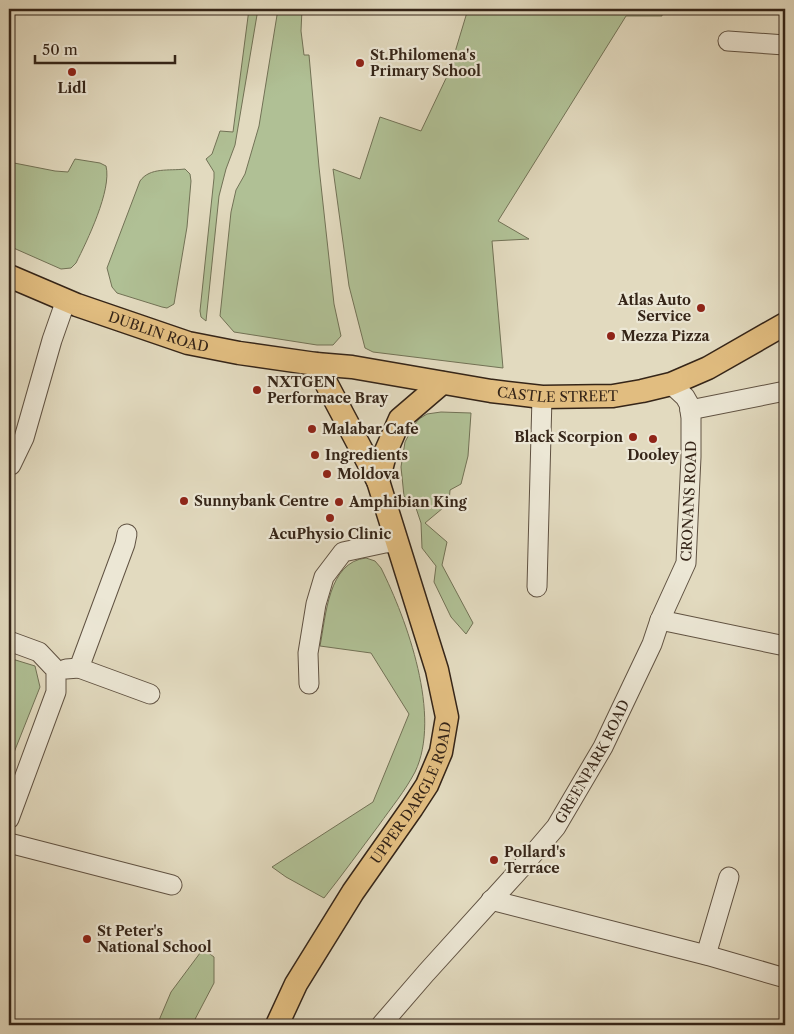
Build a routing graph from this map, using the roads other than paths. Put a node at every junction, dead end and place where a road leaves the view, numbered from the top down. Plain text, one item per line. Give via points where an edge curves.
1 (728, 41) dead end
2 (785, 45) edge
3 (9, 276) edge
4 (66, 300) junction
5 (785, 324) edge
6 (316, 364) junction
7 (442, 383) junction
8 (671, 384) junction
9 (785, 392) edge
10 (542, 397) junction
11 (690, 410) junction
12 (9, 465) edge
13 (378, 481) junction
14 (127, 534) dead end
15 (398, 542) junction
16 (537, 587) dead end
17 (660, 620) junction
18 (9, 641) edge
19 (785, 646) edge
20 (79, 668) junction
21 (56, 670) junction
22 (309, 684) dead end
23 (150, 694) dead end
24 (9, 819) edge
25 (9, 843) edge
26 (729, 877) dead end
27 (172, 885) dead end
28 (492, 900) junction
29 (706, 955) junction
30 (785, 978) edge
31 (276, 1025) edge
32 (381, 1025) edge

1 - 2 street
3 - 4 main road, DUBLIN ROAD
4 - 6 main road, DUBLIN ROAD via 188,343
4 - 12 street via 24,438
5 - 8 main road, CASTLE STREET via 708,368
6 - 7 main road, CASTLE STREET
6 - 13 main road, UPPER DARGLE ROAD
7 - 10 main road, CASTLE STREET
7 - 13 main road via 400,419
8 - 10 main road, CASTLE STREET via 613,396
8 - 11 street via 685,396
9 - 11 street
10 - 16 street
11 - 17 street, CRONANS ROAD via 686,564
13 - 15 main road, UPPER DARGLE ROAD
14 - 20 street
15 - 22 street via 343,552 324,576 308,653
15 - 31 main road, UPPER DARGLE ROAD via 437,670 447,717 441,752 427,785 343,908 296,984
17 - 19 street
17 - 28 street, GREENPARK ROAD via 652,644 594,764 556,827
18 - 21 street via 39,652
20 - 21 street
20 - 23 street
21 - 24 street via 56,692
25 - 27 street
26 - 29 street
28 - 29 street
28 - 32 street, GREENPARK ROAD
29 - 30 street

